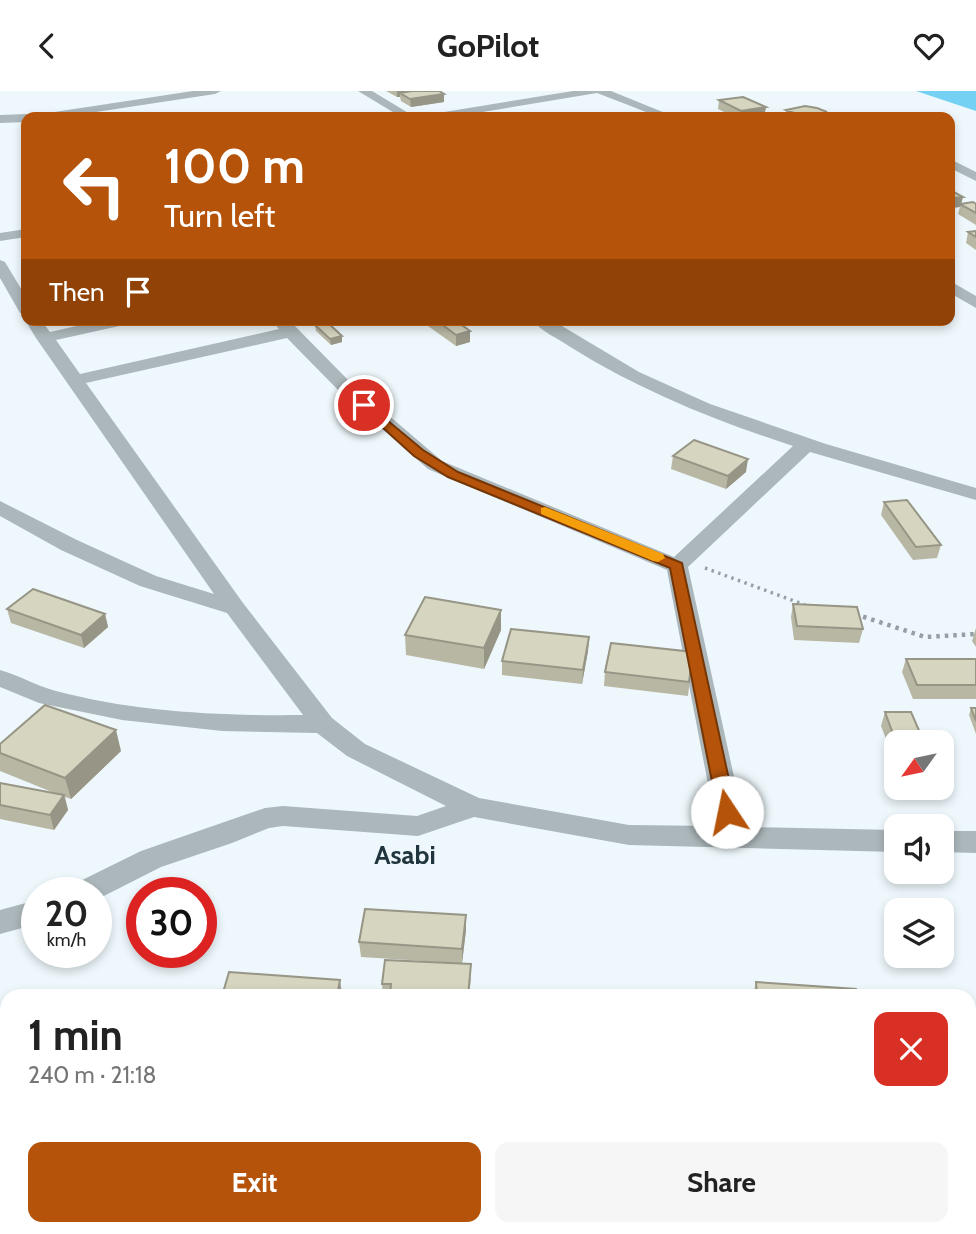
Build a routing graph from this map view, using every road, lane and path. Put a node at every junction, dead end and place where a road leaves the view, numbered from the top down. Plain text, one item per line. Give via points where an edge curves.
1 (215, 91) edge
2 (364, 91) edge
3 (594, 91) edge
4 (601, 91) edge
5 (126, 112) edge
6 (400, 112) edge
7 (468, 112) edge
8 (655, 112) edge
9 (21, 118) edge
10 (0, 119) edge
11 (955, 166) edge
12 (976, 177) edge
13 (21, 234) edge
14 (0, 237) edge
15 (0, 265) edge
16 (955, 289) edge
17 (21, 301) edge
18 (976, 303) edge
19 (37, 326) edge
20 (99, 326) edge
21 (284, 326) edge
22 (549, 326) edge
23 (44, 338) junction
24 (77, 380) junction
25 (806, 445) junction
26 (976, 494) edge
27 (0, 507) edge
28 (682, 563) junction
29 (235, 608) junction
30 (814, 608) edge
31 (845, 612) edge
32 (976, 634) edge
33 (0, 678) edge
34 (323, 724) junction
35 (473, 807) junction
36 (733, 839) junction
37 (884, 841) edge
38 (954, 842) edge
39 (976, 842) edge
40 (112, 878) edge
41 (21, 916) edge
42 (0, 922) edge

1 - 5 street
2 - 6 street
3 - 7 street
4 - 8 street
9 - 10 street
11 - 12 street
13 - 14 street
15 - 17 street
16 - 18 street
19 - 23 street
20 - 23 street
21 - 24 street
21 - 28 street via 346,388 435,465
22 - 25 street via 607,363 666,392
23 - 24 street
24 - 29 street
25 - 26 street
25 - 28 street
27 - 29 street via 148,581
28 - 30 path
28 - 36 street
29 - 34 street
31 - 32 path via 925,637
33 - 34 street via 53,699 172,720
34 - 35 street via 356,750
35 - 36 street via 629,835
35 - 40 street via 418,826 265,818 151,859
36 - 37 street
38 - 39 street
41 - 42 street

